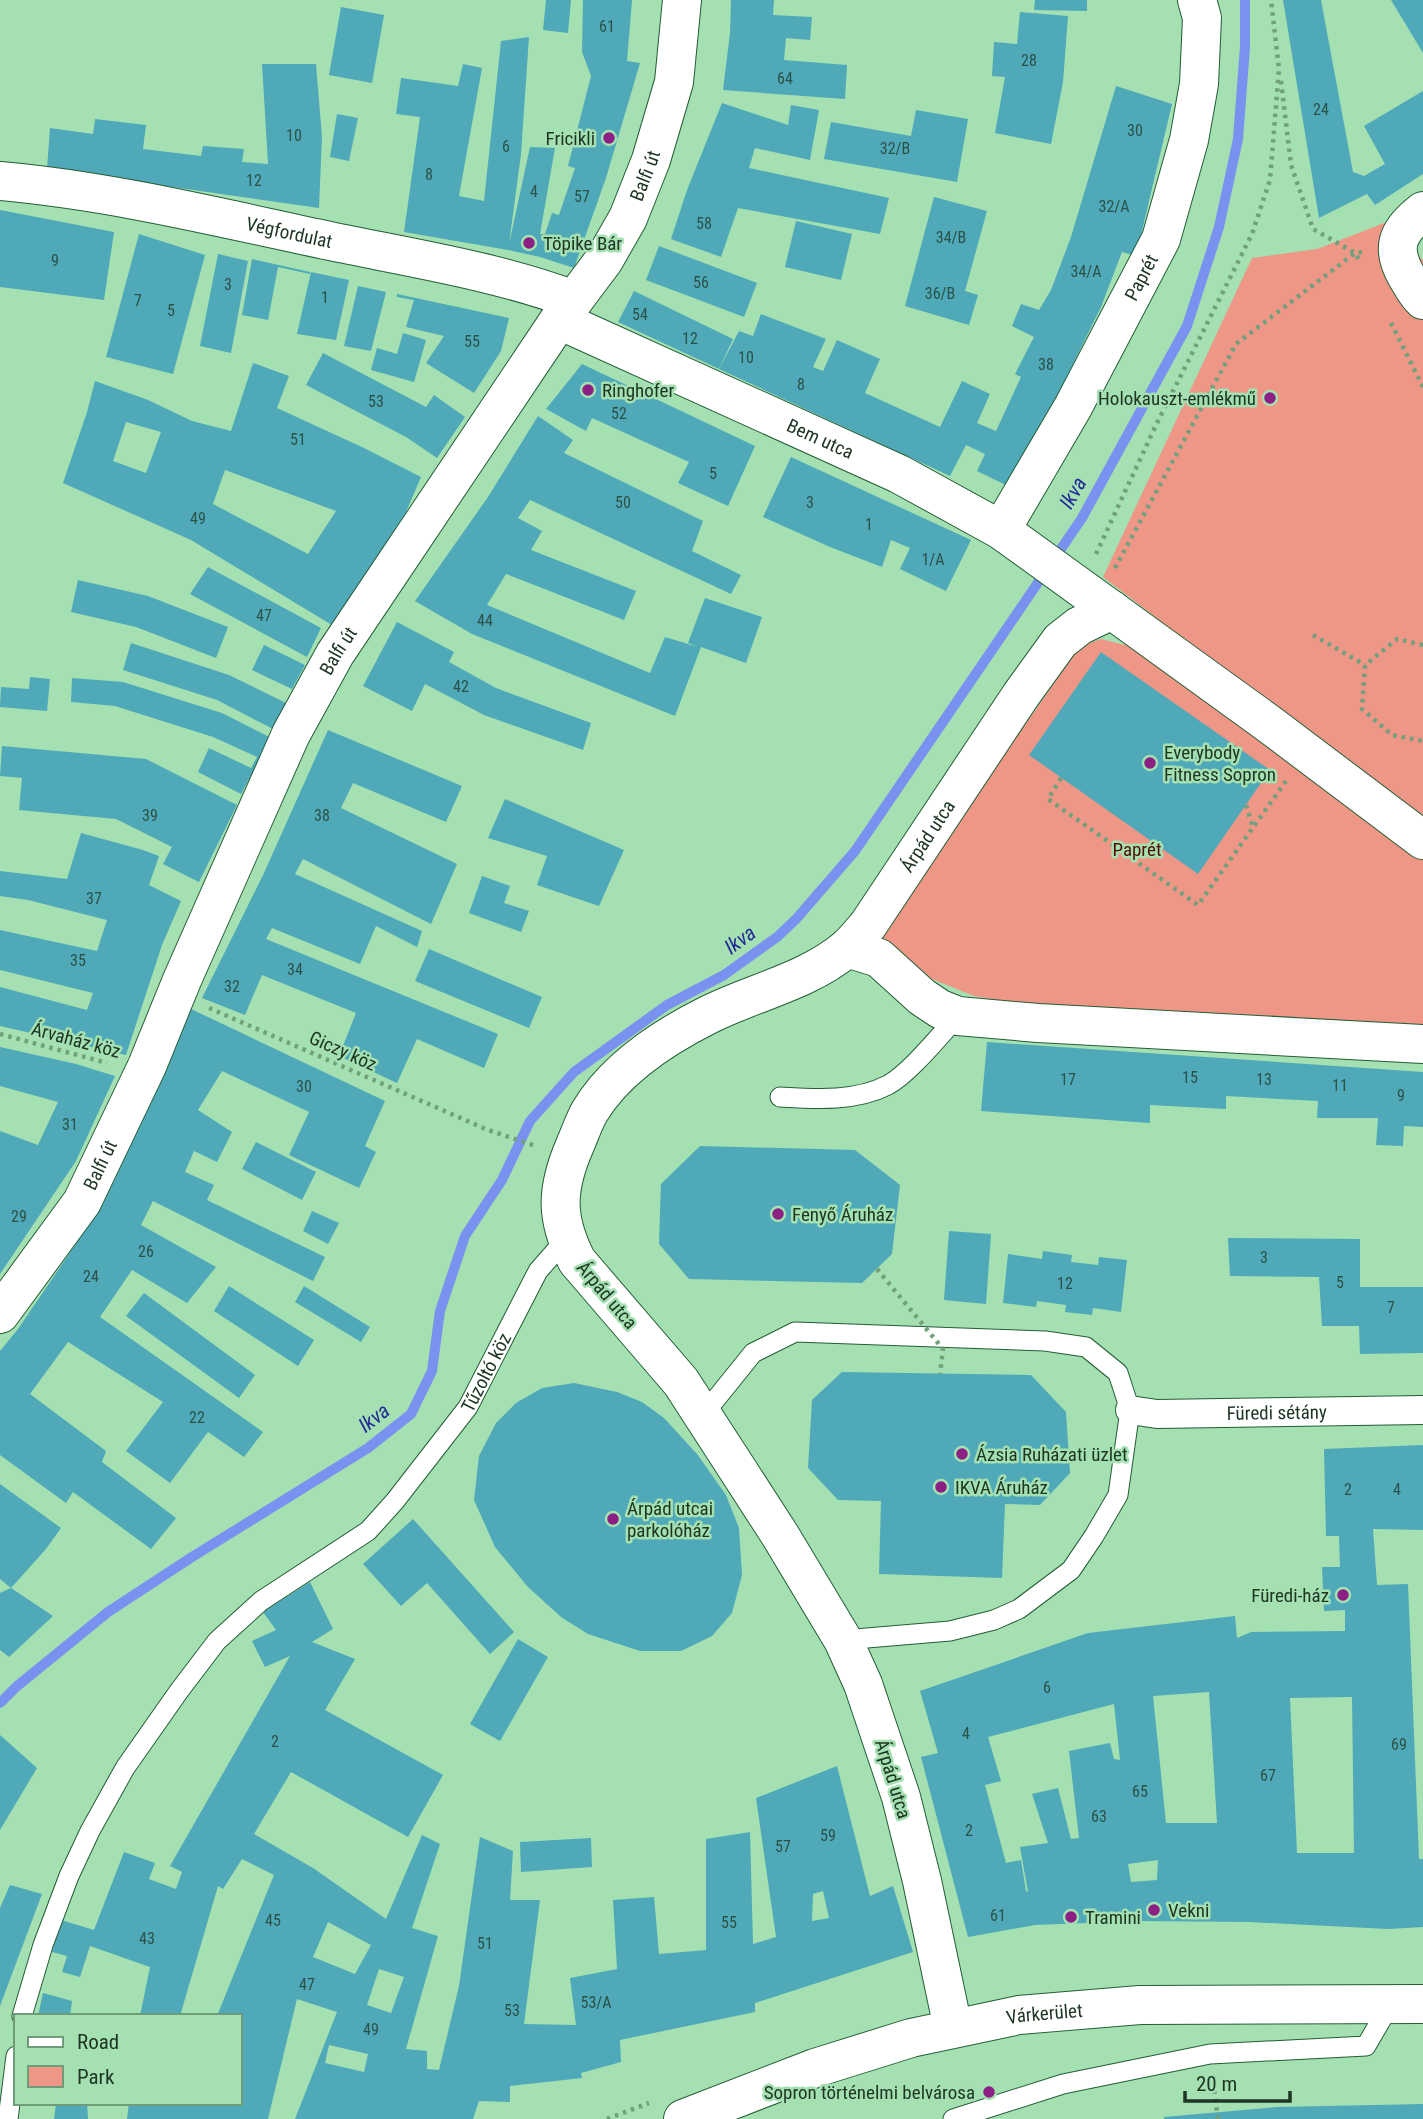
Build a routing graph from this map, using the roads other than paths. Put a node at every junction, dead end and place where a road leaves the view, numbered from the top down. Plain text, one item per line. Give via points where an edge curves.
1 (682, 0) edge
2 (1198, 0) edge
3 (0, 181) edge
4 (1423, 211) edge
5 (1423, 300) edge
6 (567, 310) junction
7 (1008, 535) junction
8 (1093, 588) junction
9 (1423, 840) edge
10 (847, 948) junction
11 (958, 1016) junction
12 (1423, 1044) edge
13 (780, 1097) dead end
14 (566, 1239) junction
15 (0, 1314) edge
16 (1130, 1410) junction
17 (1423, 1410) edge
18 (703, 1415) junction
19 (843, 1640) junction
20 (1407, 2003) edge
21 (23, 2014) edge
22 (953, 2028) junction
23 (14, 2072) edge
24 (8, 2119) edge
25 (683, 2119) edge
26 (953, 2119) edge

1 - 6 street, Balfi út via 674,82 651,160 628,218
2 - 7 street, Paprét via 1202,18 1199,84 1189,140 1161,239 1073,407 1029,478
3 - 6 street, Végfordulat via 64,187 216,215 492,275
4 - 5 street via 1397,244 1399,262
6 - 7 street, Bem utca via 899,474
6 - 15 street, Balfi út via 335,654 291,734 147,1066 82,1202
7 - 8 street, Bem utca
8 - 9 street
8 - 10 street, Árpád utca via 1079,626 1060,641 1021,695 868,925
10 - 11 street via 879,958 922,997
10 - 14 street, Árpád utca via 819,968 709,1014 665,1039 618,1076 590,1111 571,1155 560,1190
11 - 12 street
11 - 13 lane via 890,1084 847,1098
14 - 18 street, Árpád utca via 577,1261 681,1382
14 - 21 lane, Tűzoltó köz via 538,1271 468,1407 396,1502 368,1531 261,1601 217,1641 125,1768 69,1875
16 - 17 street, Füredi sétány via 1157,1414
16 - 18 lane via 1118,1373 1086,1347 1045,1341 795,1332 753,1353
16 - 19 lane via 1118,1495 1071,1570 1019,1609 994,1620 950,1631
18 - 19 street, Árpád utca
19 - 22 street, Árpád utca via 863,1684 901,1797
20 - 22 street, Várkerület via 1140,2005 1019,2015
20 - 26 lane via 1366,2046 1210,2054 1063,2084
22 - 25 street, Várkerület via 815,2068
23 - 24 lane

